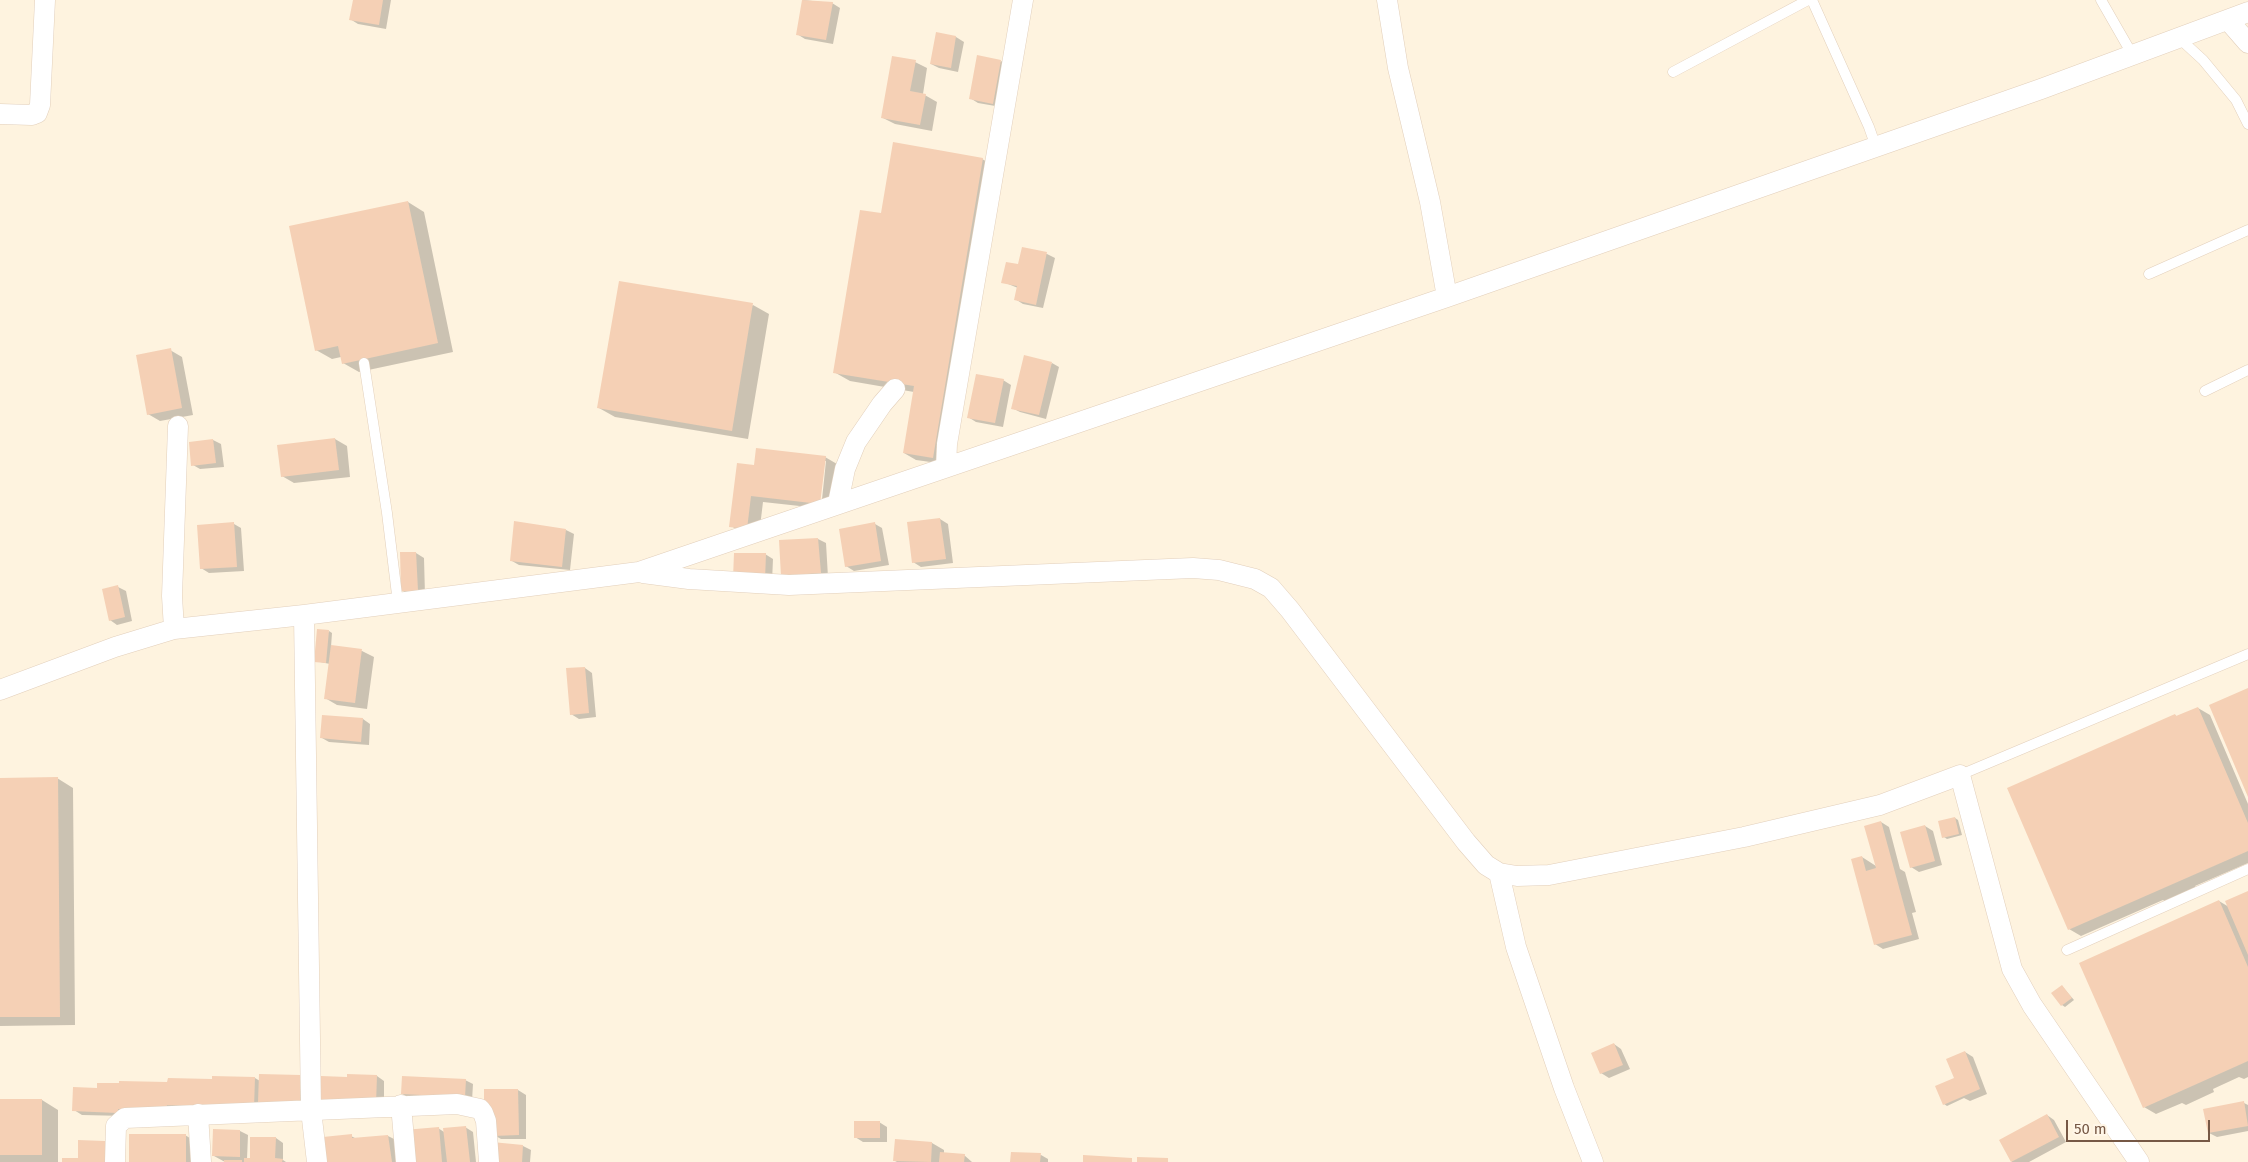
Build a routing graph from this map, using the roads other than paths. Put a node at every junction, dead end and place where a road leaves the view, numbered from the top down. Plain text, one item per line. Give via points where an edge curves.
1 (46, 0) edge
2 (1022, 0) edge
3 (1386, 0) edge
4 (1810, 0) edge
5 (2102, 0) edge
6 (2248, 12) edge
7 (2228, 20) junction
8 (2179, 38) junction
9 (2248, 43) edge
10 (2132, 54) junction
11 (1673, 72) dead end
12 (0, 114) edge
13 (2248, 124) edge
14 (1876, 147) junction
15 (2248, 230) edge
16 (2149, 274) dead end
17 (1448, 297) junction
18 (364, 363) dead end
19 (2248, 370) edge
20 (895, 389) dead end
21 (2205, 391) dead end
22 (178, 426) dead end
23 (946, 467) junction
24 (838, 503) junction
25 (639, 572) junction
26 (398, 603) junction
27 (304, 615) junction
28 (174, 629) junction
29 (2248, 654) edge
30 (0, 690) edge
31 (1960, 775) junction
32 (2248, 869) edge
33 (1499, 873) junction
34 (2067, 950) dead end
35 (401, 1105) junction
36 (310, 1110) junction
37 (198, 1114) junction
38 (115, 1162) edge
39 (201, 1162) edge
40 (317, 1162) edge
41 (406, 1162) edge
42 (489, 1162) edge
43 (1593, 1162) edge
44 (2139, 1162) edge

1 - 12 street via 41,96 37,113
2 - 23 street via 947,444
3 - 17 street
4 - 11 lane
4 - 14 lane
5 - 10 lane
6 - 7 street
7 - 8 street
7 - 9 street
8 - 10 street
8 - 13 lane via 2203,60 2236,100
10 - 14 street
14 - 17 street
15 - 16 lane
17 - 23 street
18 - 26 lane
19 - 21 lane
20 - 24 street via 856,442
22 - 28 street via 172,596
23 - 24 street
24 - 25 street
25 - 26 street
25 - 33 street via 689,579 789,585 1193,568 1219,570 1255,579 1271,588 1290,610 1466,842 1486,865
26 - 27 street
27 - 28 street
27 - 36 street
28 - 30 street via 115,647
29 - 31 lane
31 - 33 street via 1880,805 1744,837 1549,875
31 - 44 street via 2012,969 2032,1006
32 - 34 lane
33 - 43 street via 1516,947
35 - 36 street
35 - 41 street
35 - 42 street via 458,1104 480,1109 486,1121
36 - 37 street
36 - 40 street
37 - 38 street via 125,1118 114,1131
37 - 39 street

